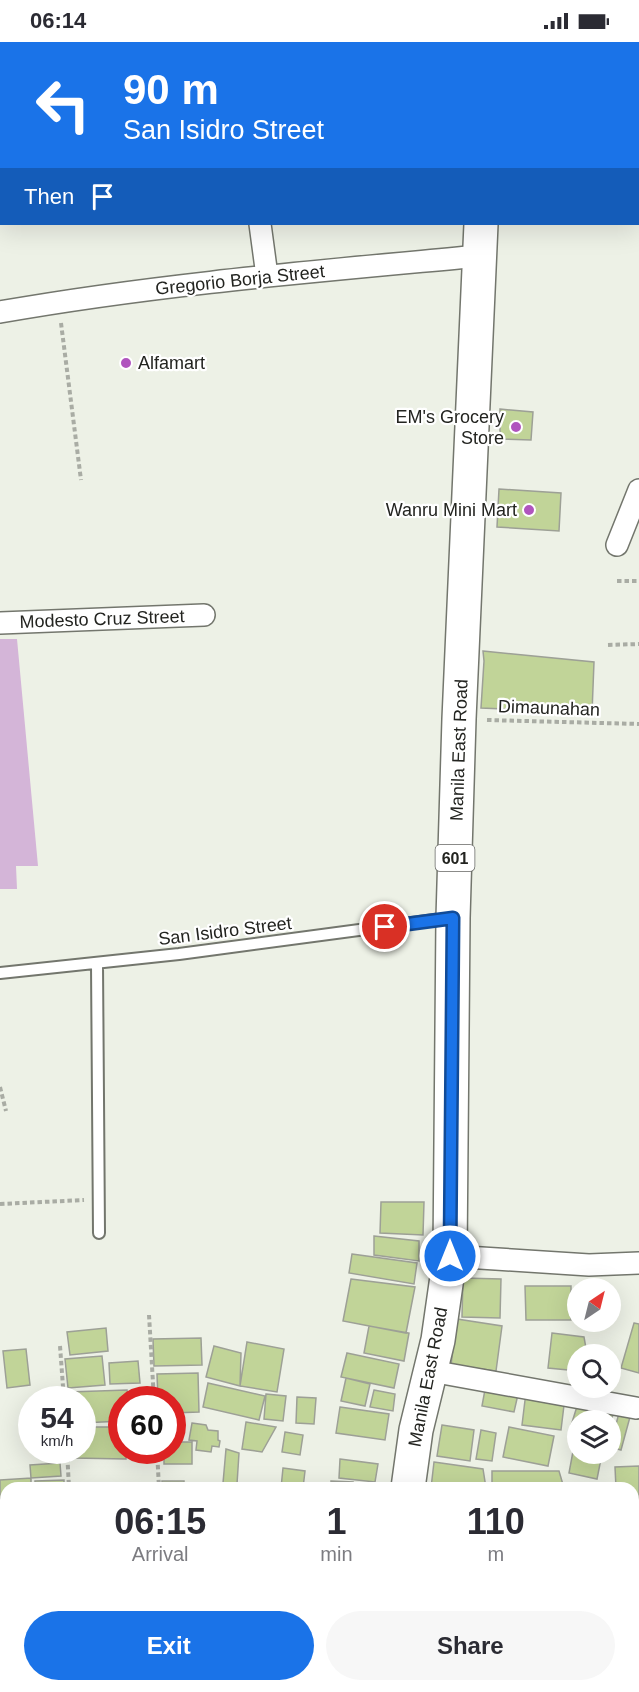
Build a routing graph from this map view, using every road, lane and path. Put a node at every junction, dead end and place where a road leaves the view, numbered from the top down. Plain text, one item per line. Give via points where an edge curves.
1 (260, 225) edge
2 (481, 225) edge
3 (480, 256) junction
4 (267, 276) junction
5 (58, 302) junction
6 (0, 312) edge
7 (81, 480) dead end
8 (639, 490) edge
9 (617, 545) dead end
10 (617, 581) dead end
11 (639, 581) edge
12 (204, 615) dead end
13 (0, 623) edge
14 (639, 644) edge
15 (608, 645) dead end
16 (459, 719) junction
17 (639, 724) edge
18 (453, 918) junction
19 (97, 964) junction
20 (0, 973) edge
21 (0, 1087) edge
22 (6, 1111) dead end
23 (99, 1199) junction
24 (0, 1204) edge
25 (99, 1233) dead end
26 (450, 1256) junction
27 (639, 1263) edge
28 (150, 1315) dead end
29 (60, 1347) dead end
30 (431, 1371) junction
31 (63, 1386) edge
32 (153, 1386) edge
33 (636, 1408) dead end
34 (68, 1464) edge
35 (158, 1464) edge
36 (69, 1482) edge
37 (159, 1482) edge
38 (409, 1482) edge

1 - 4 street
2 - 3 main road, Manila East Road / 601
3 - 4 street, Gregorio Borja Street
3 - 16 main road, Manila East Road / 601
4 - 5 street, Gregorio Borja Street
5 - 6 street, Gregorio Borja Street
5 - 7 path
8 - 9 street
10 - 11 path
12 - 13 street, Modesto Cruz Street
14 - 15 path
16 - 17 path, Dimaunahan
16 - 18 main road, Manila East Road / 601
18 - 19 lane, San Isidro Street
18 - 26 main road, Manila East Road / 601
19 - 20 lane, San Isidro Street
19 - 23 lane
21 - 22 path
23 - 24 path
23 - 25 lane
26 - 27 street via 589,1265
26 - 30 main road, Manila East Road / 601
28 - 32 path
29 - 31 path
30 - 33 street
30 - 38 main road, Manila East Road / 601 via 416,1430
34 - 36 path
35 - 37 path

